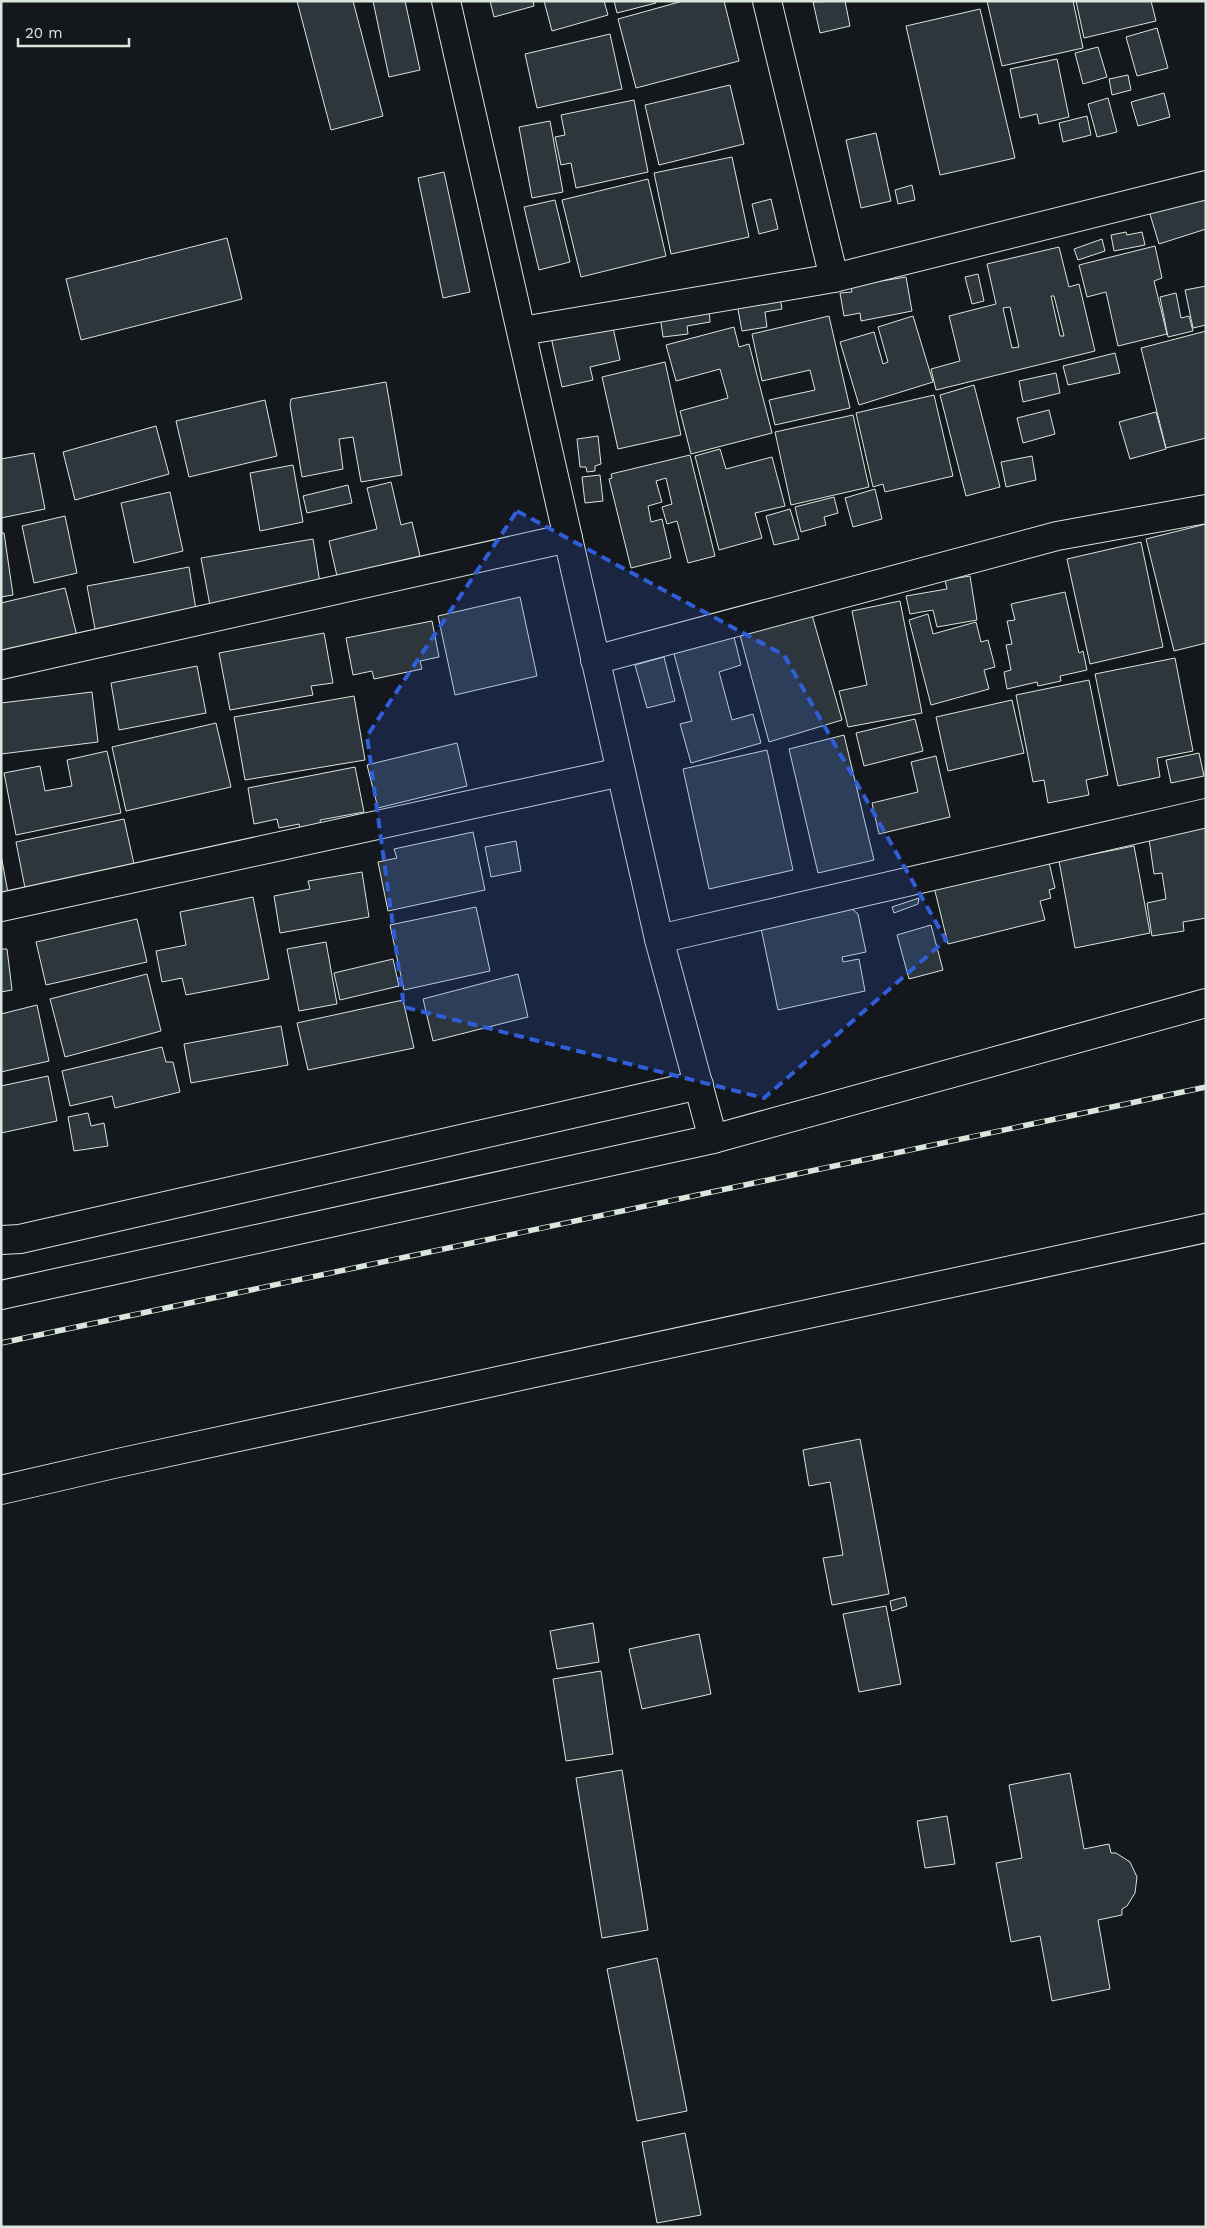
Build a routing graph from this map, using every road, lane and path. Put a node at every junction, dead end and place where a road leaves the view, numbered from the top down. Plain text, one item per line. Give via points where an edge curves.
1 (446, 1) edge
2 (767, 1) edge
3 (1206, 185) edge
4 (834, 278) junction
5 (522, 331) junction
6 (1206, 509) edge
7 (568, 538) junction
8 (595, 660) junction
9 (1, 665) edge
10 (621, 772) junction
11 (1206, 813) edge
12 (1, 907) edge
13 (659, 939) junction
14 (1206, 1004) edge
15 (699, 1085) junction
16 (713, 1139) junction
17 (1206, 1228) edge
18 (1, 1240) edge
19 (1, 1295) edge
20 (1, 1490) edge

1 - 5 street
2 - 4 street
3 - 4 street
4 - 5 street
5 - 7 street
6 - 8 street via 1057,536
7 - 8 street
7 - 9 street
8 - 10 street
10 - 12 street
10 - 13 street
11 - 13 street
13 - 15 street
14 - 16 street
15 - 16 street
15 - 18 street
16 - 19 street
17 - 20 street

